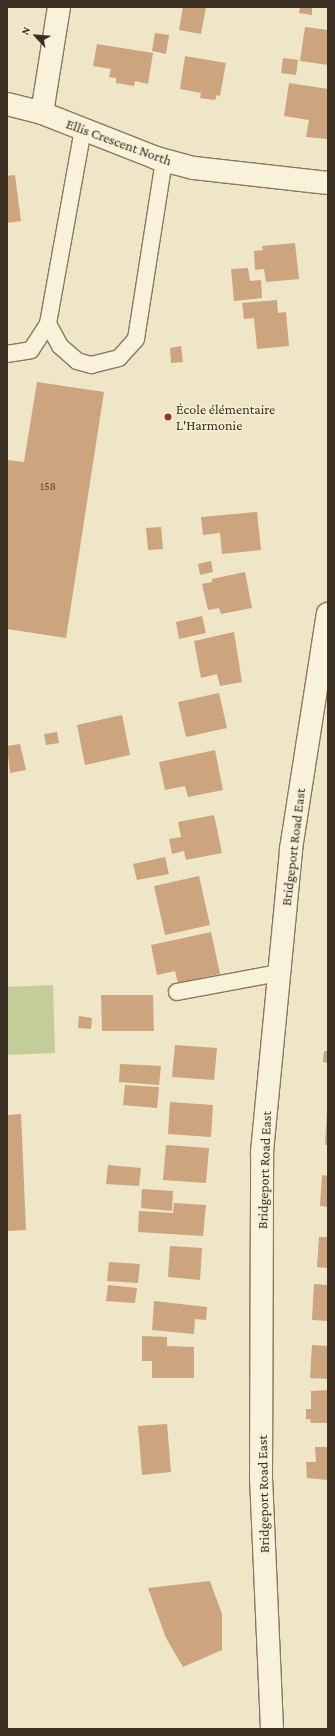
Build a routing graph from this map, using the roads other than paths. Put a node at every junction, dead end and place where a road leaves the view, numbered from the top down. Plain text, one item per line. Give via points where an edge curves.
1 (58, 7) edge
2 (7, 104) edge
3 (42, 113) junction
4 (83, 129) junction
5 (164, 160) junction
6 (328, 183) edge
7 (48, 324) junction
8 (7, 354) edge
9 (328, 614) edge
10 (279, 973) junction
11 (177, 992) dead end
12 (272, 1729) edge

1 - 3 main road
2 - 3 main road, Ellis Crescent North
3 - 4 main road, Ellis Crescent North
4 - 5 main road, Ellis Crescent North
4 - 7 lane
5 - 6 main road, Ellis Crescent North via 194,168
5 - 7 lane via 136,339 119,358 91,365 77,361 60,346
7 - 8 lane via 31,350
9 - 10 main road, Bridgeport Road East via 291,849
10 - 11 lane
10 - 12 main road, Bridgeport Road East via 262,1152 261,1479

